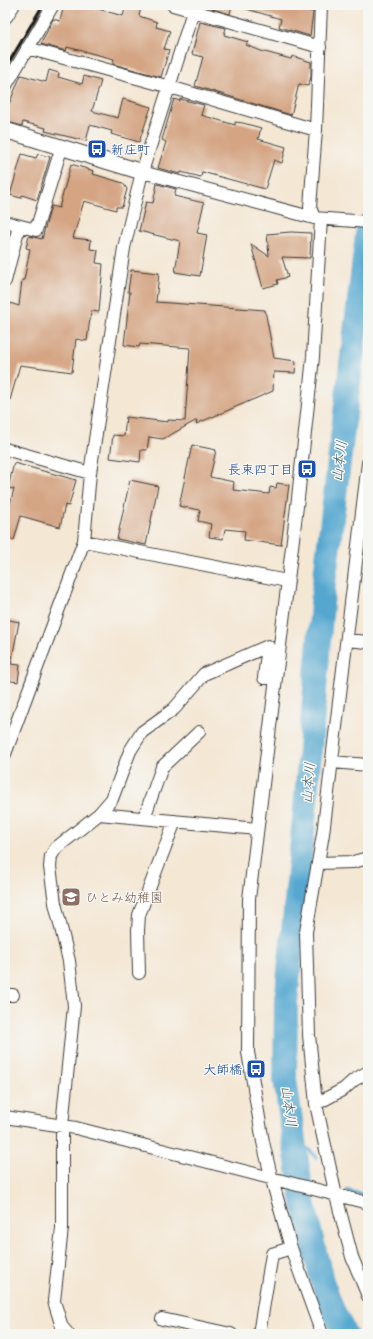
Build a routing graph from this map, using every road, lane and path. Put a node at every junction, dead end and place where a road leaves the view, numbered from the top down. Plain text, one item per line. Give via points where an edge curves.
1 (12, 5) edge
2 (53, 5) edge
3 (173, 5) edge
4 (321, 5) edge
5 (194, 8) edge
6 (5, 16) edge
7 (320, 47) junction
8 (27, 48) junction
9 (5, 87) edge
10 (170, 87) junction
11 (5, 130) edge
12 (316, 130) junction
13 (62, 146) junction
14 (142, 172) junction
15 (321, 219) junction
16 (5, 222) edge
17 (368, 222) edge
18 (20, 226) junction
19 (5, 281) edge
20 (5, 449) edge
21 (368, 463) edge
22 (90, 473) junction
23 (365, 524) edge
24 (84, 541) junction
25 (287, 581) junction
26 (348, 640) junction
27 (368, 642) edge
28 (276, 678) junction
29 (199, 732) dead end
30 (5, 754) edge
31 (332, 762) junction
32 (368, 765) edge
33 (99, 814) junction
34 (144, 818) junction
35 (175, 821) junction
36 (257, 829) junction
37 (368, 858) edge
38 (318, 863) junction
39 (139, 973) dead end
40 (368, 1072) edge
41 (316, 1104) junction
42 (5, 1117) edge
43 (62, 1126) junction
44 (275, 1181) junction
45 (331, 1195) junction
46 (368, 1203) edge
47 (291, 1248) junction
48 (368, 1296) edge
49 (162, 1319) dead end
50 (68, 1334) edge
51 (231, 1334) edge
52 (259, 1334) edge
53 (322, 1334) edge

1 - 6 street
2 - 8 street
3 - 5 street
4 - 7 street
5 - 7 street
5 - 10 street
7 - 12 street
8 - 9 street
8 - 10 street
10 - 12 street
10 - 14 street
11 - 13 street
12 - 15 street via 310,208
13 - 14 street
13 - 18 street via 36,230
14 - 15 street
14 - 22 street via 124,248
15 - 17 street
15 - 25 street via 313,357
16 - 18 street
18 - 19 street
20 - 22 street
21 - 23 street
22 - 24 street
23 - 26 street
24 - 25 street
24 - 30 street
25 - 28 street
26 - 27 street
26 - 31 street
28 - 33 street via 264,678 268,646 204,674 174,709 142,732 130,751 112,799
28 - 36 street
29 - 34 street via 162,767
31 - 32 street
31 - 38 street
33 - 34 street
33 - 43 street via 56,848 51,856 55,903 69,961 74,1006
34 - 35 street
35 - 36 street
35 - 39 street via 140,915
36 - 44 street via 249,899 248,1052 263,1142
37 - 38 street via 353,862
38 - 41 street via 306,932 309,1035
40 - 41 street
41 - 45 street
42 - 43 street
43 - 44 street
43 - 50 street via 62,1228 54,1300 62,1327
44 - 45 street
44 - 47 street
45 - 46 street
45 - 48 street
47 - 52 street via 272,1254
47 - 53 street
49 - 51 street

